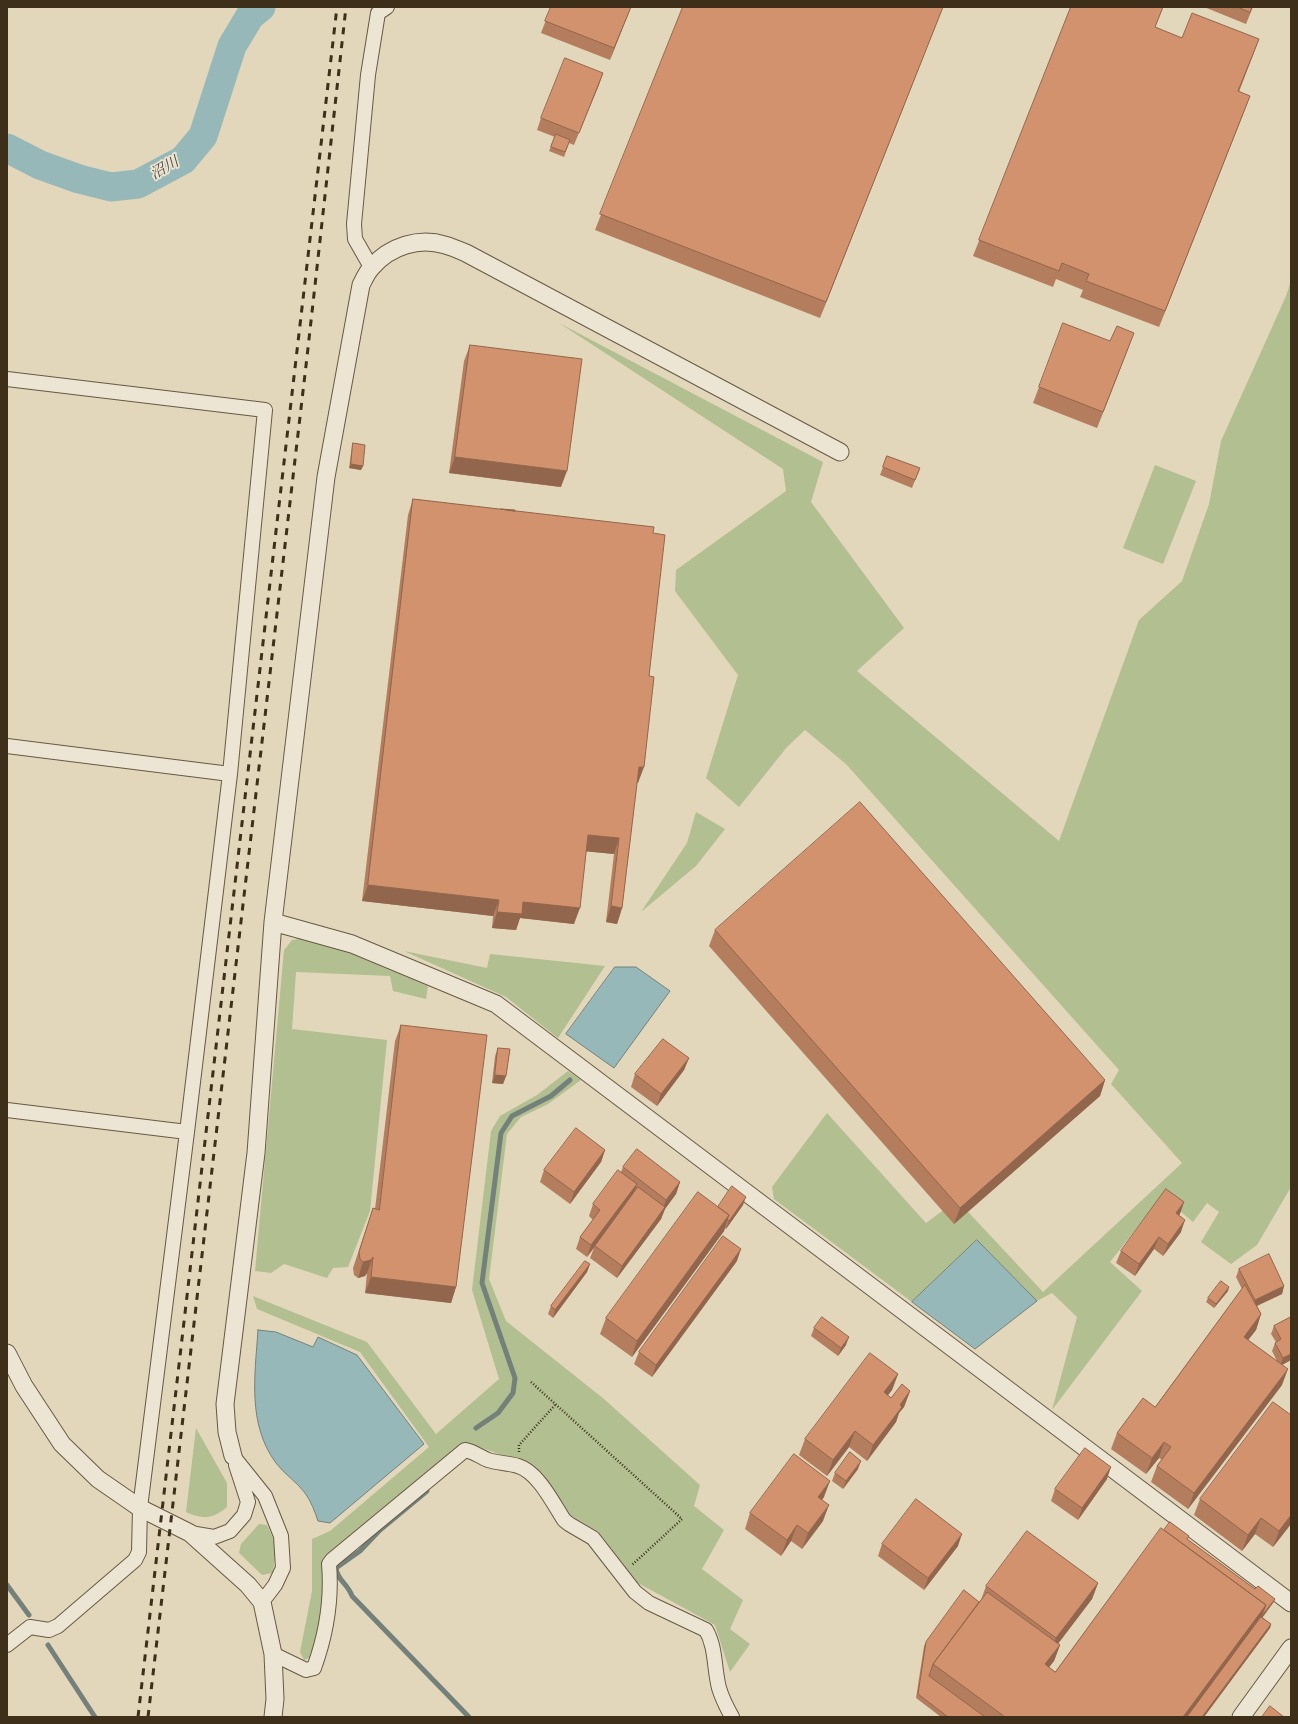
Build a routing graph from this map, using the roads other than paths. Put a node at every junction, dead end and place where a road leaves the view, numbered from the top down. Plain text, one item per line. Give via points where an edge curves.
1 (387, 7) edge
2 (371, 268) junction
3 (7, 378) edge
4 (840, 452) dead end
5 (7, 746) edge
6 (230, 774) junction
7 (273, 922) junction
8 (7, 1110) edge
9 (187, 1132) junction
10 (7, 1353) edge
11 (233, 1456) junction
12 (140, 1508) junction
13 (190, 1533) junction
14 (262, 1602) junction
15 (1291, 1603) edge
16 (7, 1645) edge
17 (1291, 1648) edge
18 (273, 1654) junction
19 (273, 1717) edge
20 (732, 1717) edge
21 (1241, 1717) edge

1 - 2 street via 378,13 368,75 354,224 355,239
2 - 4 street via 386,254 403,245 424,242 445,244
2 - 7 street via 361,285 326,477
3 - 6 street via 265,410
5 - 6 street
6 - 9 street
7 - 11 street via 256,1153 225,1404 227,1432
7 - 15 street via 352,944 496,1004
8 - 9 street
9 - 12 street
10 - 12 street via 24,1386 62,1444 98,1480
11 - 13 street via 248,1502 244,1515 230,1531 214,1537
11 - 14 street via 265,1496 281,1536 283,1568 275,1585
12 - 13 street
12 - 16 street via 139,1552 135,1560 58,1626 49,1630 30,1627
13 - 14 street via 248,1585
14 - 18 street
17 - 21 street
18 - 19 street
18 - 20 street via 306,1670 314,1668 320,1652 327,1614 331,1586 329,1564 465,1450 488,1460 527,1470 535,1477 569,1524 594,1538 635,1592 649,1603 706,1630 710,1636 717,1665 719,1687

